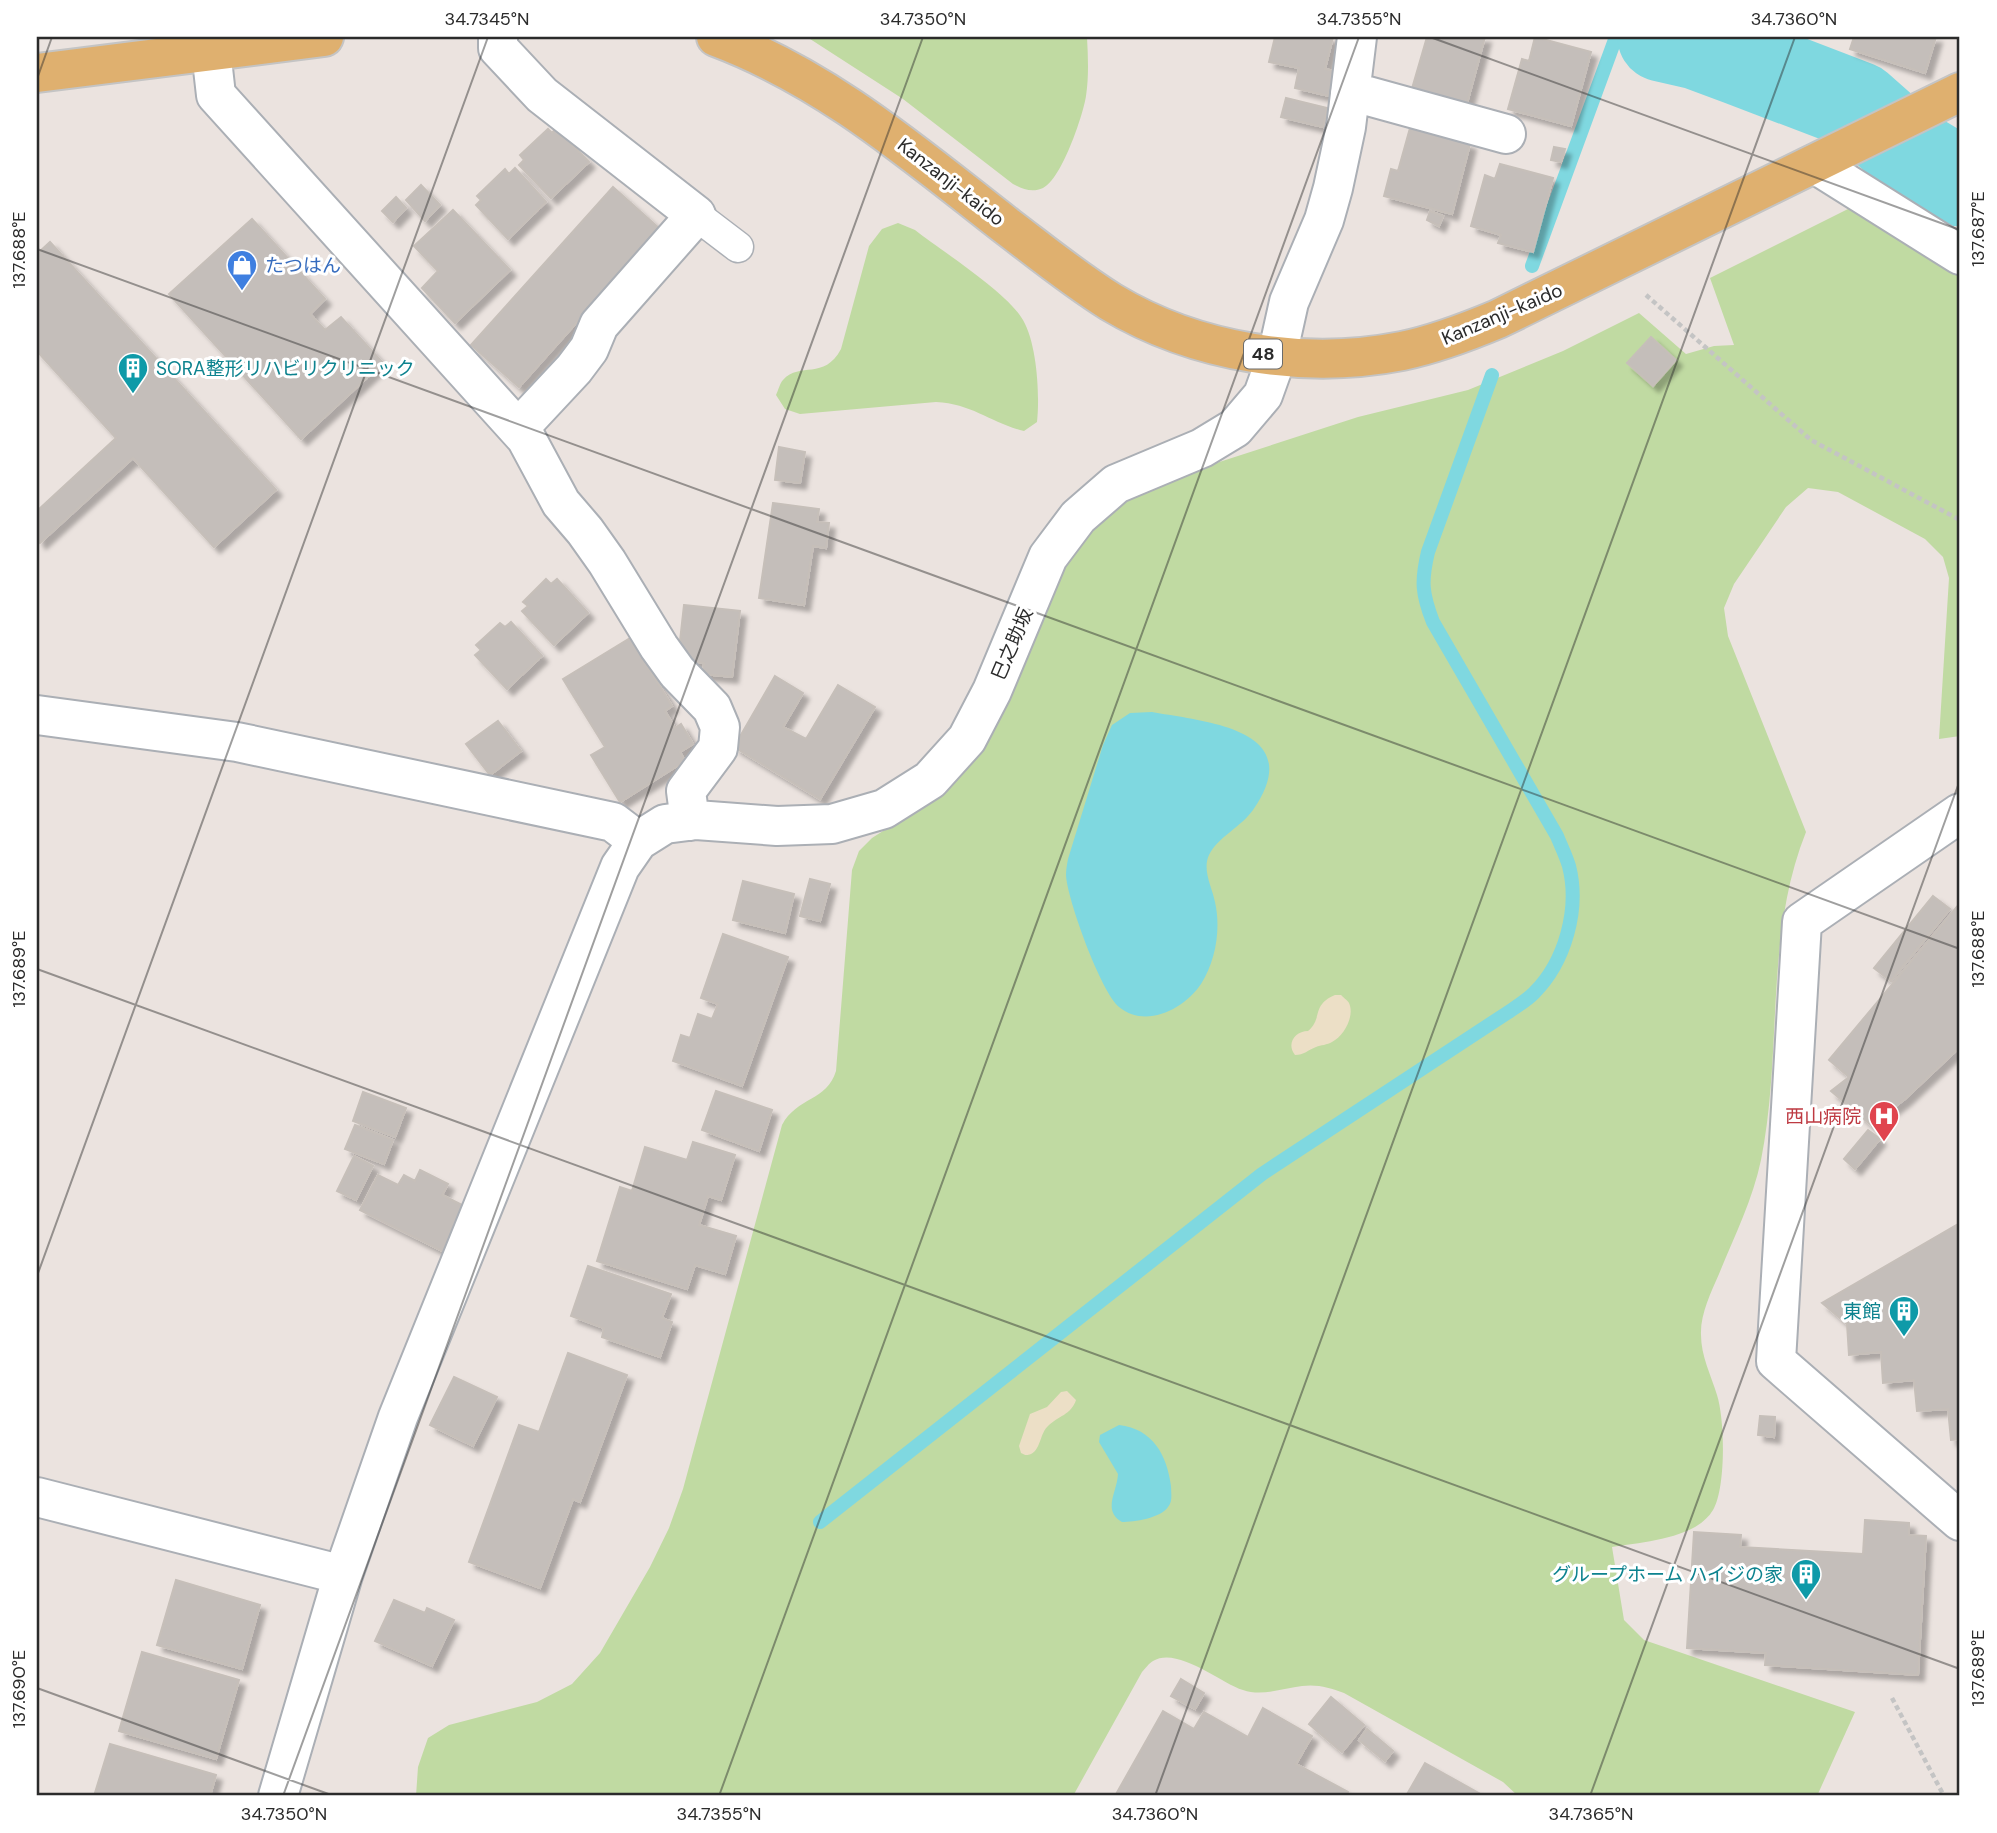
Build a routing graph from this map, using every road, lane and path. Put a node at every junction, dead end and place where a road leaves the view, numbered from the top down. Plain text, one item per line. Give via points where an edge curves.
1 (324, 37) edge
2 (498, 37) edge
3 (716, 37) edge
4 (1357, 37) edge
5 (211, 51) junction
6 (37, 73) edge
7 (1960, 92) edge
8 (1350, 93) junction
9 (1506, 134) dead end
10 (1815, 164) junction
11 (696, 215) junction
12 (738, 247) dead end
13 (1960, 255) edge
14 (1612, 264) junction
15 (1277, 356) junction
16 (518, 429) junction
17 (1960, 520) edge
18 (37, 715) edge
19 (1960, 813) edge
20 (690, 821) junction
21 (638, 841) junction
22 (37, 1497) edge
23 (1960, 1521) edge
24 (343, 1575) junction
25 (1892, 1698) dead end
26 (278, 1796) edge
27 (1944, 1796) edge

1 - 5 main road
2 - 11 street via 498,48 542,95
3 - 15 main road, Kanzanji-kaido / 48 via 796,72 849,107 1112,302 1204,342
4 - 8 street, 巳之助坂
5 - 6 main road
5 - 16 street via 216,95
7 - 10 main road, Kanzanji-kaido / 48
8 - 9 street
8 - 15 street, 巳之助坂 via 1333,188 1289,302
10 - 13 street
10 - 14 main road, Kanzanji-kaido / 48
11 - 12 lane
11 - 16 street via 599,325 574,369
14 - 15 main road, Kanzanji-kaido / 48 via 1452,338 1353,358
14 - 17 path via 1811,440
15 - 20 street, 巳之助坂 via 1263,395 1235,428 1202,448 1116,484 1078,517 1048,557 967,739 930,780 884,809 832,824
16 - 20 street via 561,503 600,552 659,648 712,708 720,727 718,748 686,791
18 - 21 street via 251,744 613,822
19 - 23 street via 1802,922 1776,1362
20 - 21 street, 巳之助坂 via 665,824
21 - 24 street via 620,867 403,1404
22 - 24 street
24 - 26 street
25 - 27 path

